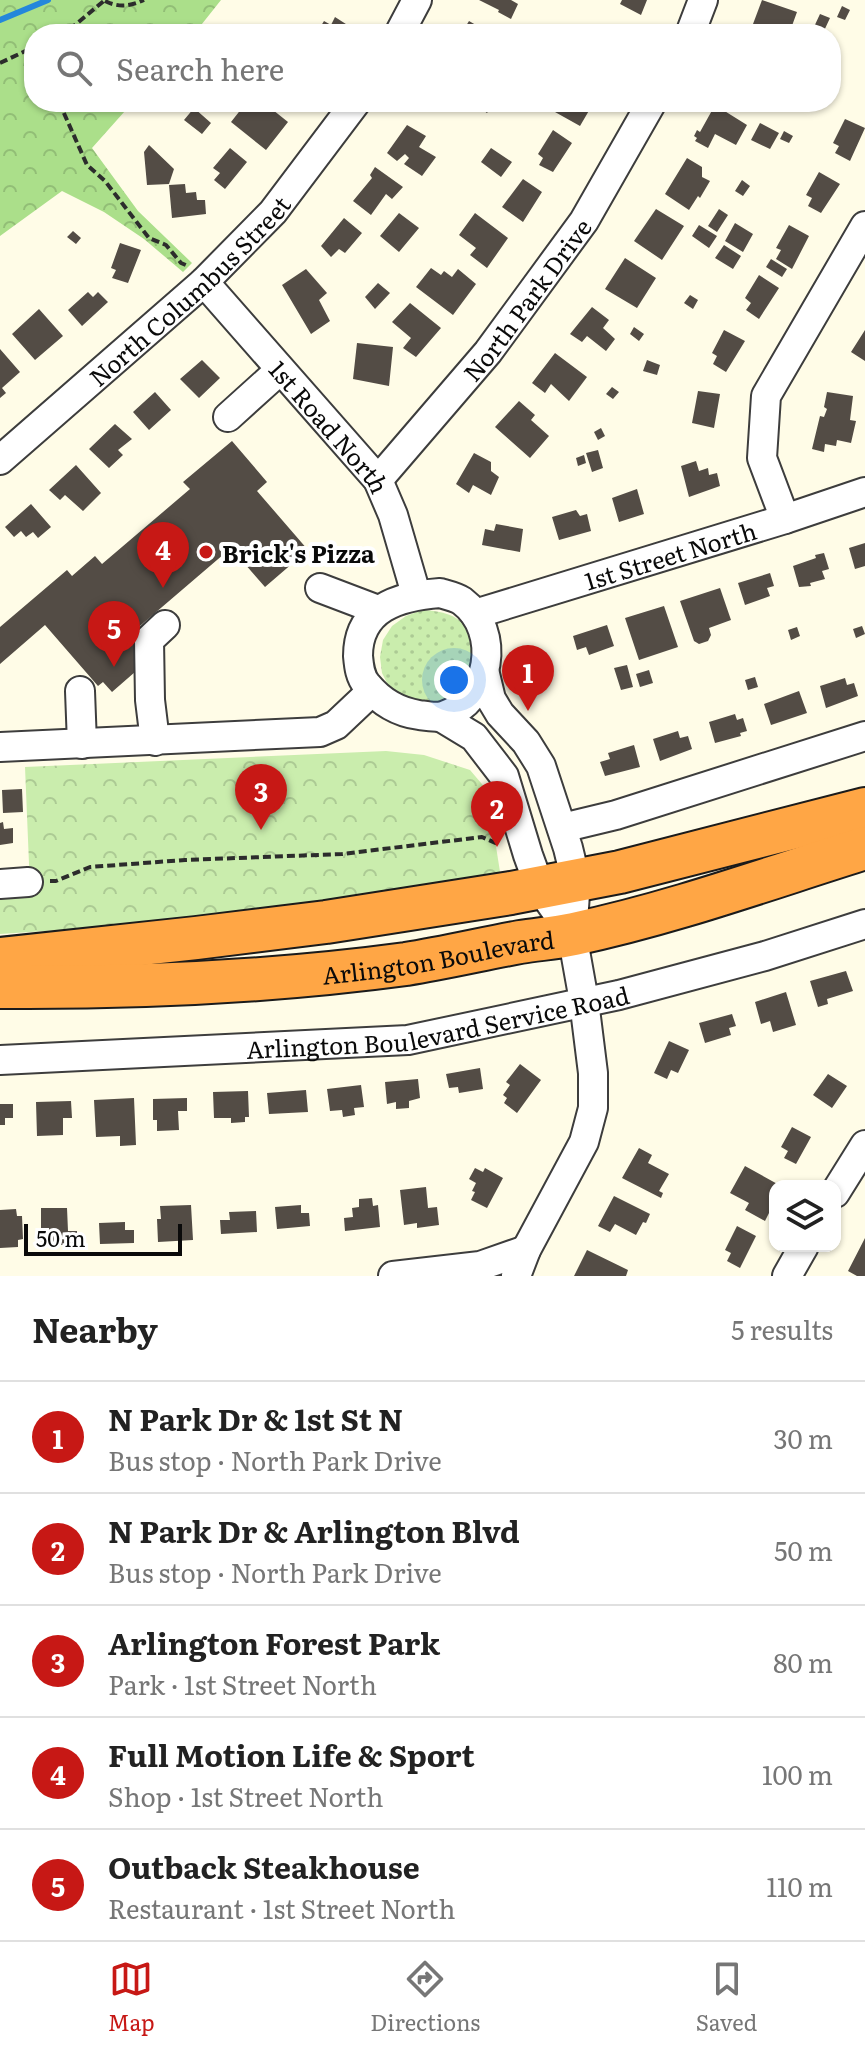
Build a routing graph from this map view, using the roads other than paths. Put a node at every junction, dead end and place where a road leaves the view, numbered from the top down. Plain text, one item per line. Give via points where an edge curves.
1 (417, 0) edge
2 (703, 0) edge
3 (404, 24) edge
4 (694, 24) edge
5 (348, 112) edge
6 (646, 112) edge
7 (865, 226) edge
8 (204, 282) junction
9 (280, 370) junction
10 (228, 417) dead end
11 (0, 460) edge
12 (378, 480) junction
13 (865, 492) edge
14 (785, 519) junction
15 (320, 588) dead end
16 (416, 594) junction
17 (378, 610) junction
18 (475, 614) junction
19 (165, 625) dead end
20 (485, 674) junction
21 (80, 691) dead end
22 (372, 691) junction
23 (441, 717) junction
24 (865, 736) edge
25 (155, 741) junction
26 (82, 744) junction
27 (0, 747) edge
28 (865, 809) edge
29 (573, 825) junction
30 (865, 848) edge
31 (558, 884) junction
32 (865, 924) edge
33 (572, 934) junction
34 (0, 959) edge
35 (0, 987) edge
36 (584, 1001) junction
37 (0, 1060) edge
38 (865, 1145) edge
39 (841, 1183) edge
40 (801, 1252) edge
41 (521, 1263) edge
42 (393, 1276) edge
43 (787, 1276) edge

1 - 3 street
2 - 4 street
5 - 8 street, North Columbus Street via 273,212
6 - 12 street, North Park Drive via 584,221 488,352
7 - 14 street via 766,396 762,458
8 - 9 street, 1st Road North
8 - 11 street, North Columbus Street
9 - 10 street
9 - 12 street, 1st Road North
12 - 16 street, 1st Road North
13 - 14 street, 1st Street North
14 - 18 street, 1st Street North
15 - 17 street
16 - 17 street
16 - 18 street via 450,596
17 - 22 street via 358,646 363,681
18 - 20 street via 486,635
19 - 25 street via 149,640
20 - 23 street via 475,693
20 - 29 street via 491,699 526,742
21 - 26 street
22 - 23 street via 395,708
22 - 25 street via 336,725 320,732
23 - 31 street via 474,737 504,776 528,855
24 - 29 street
25 - 26 street
26 - 27 street
28 - 31 highway, Arlington Boulevard
29 - 31 street
30 - 33 highway, Arlington Boulevard
31 - 33 street
31 - 34 highway, Arlington Boulevard via 298,926
32 - 36 street, Arlington Boulevard Service Road via 765,956
33 - 35 highway, Arlington Boulevard via 313,975
33 - 36 street
36 - 37 street, Arlington Boulevard Service Road via 408,1040
36 - 41 street via 593,1073 590,1124
38 - 39 street
40 - 43 street
41 - 42 street

